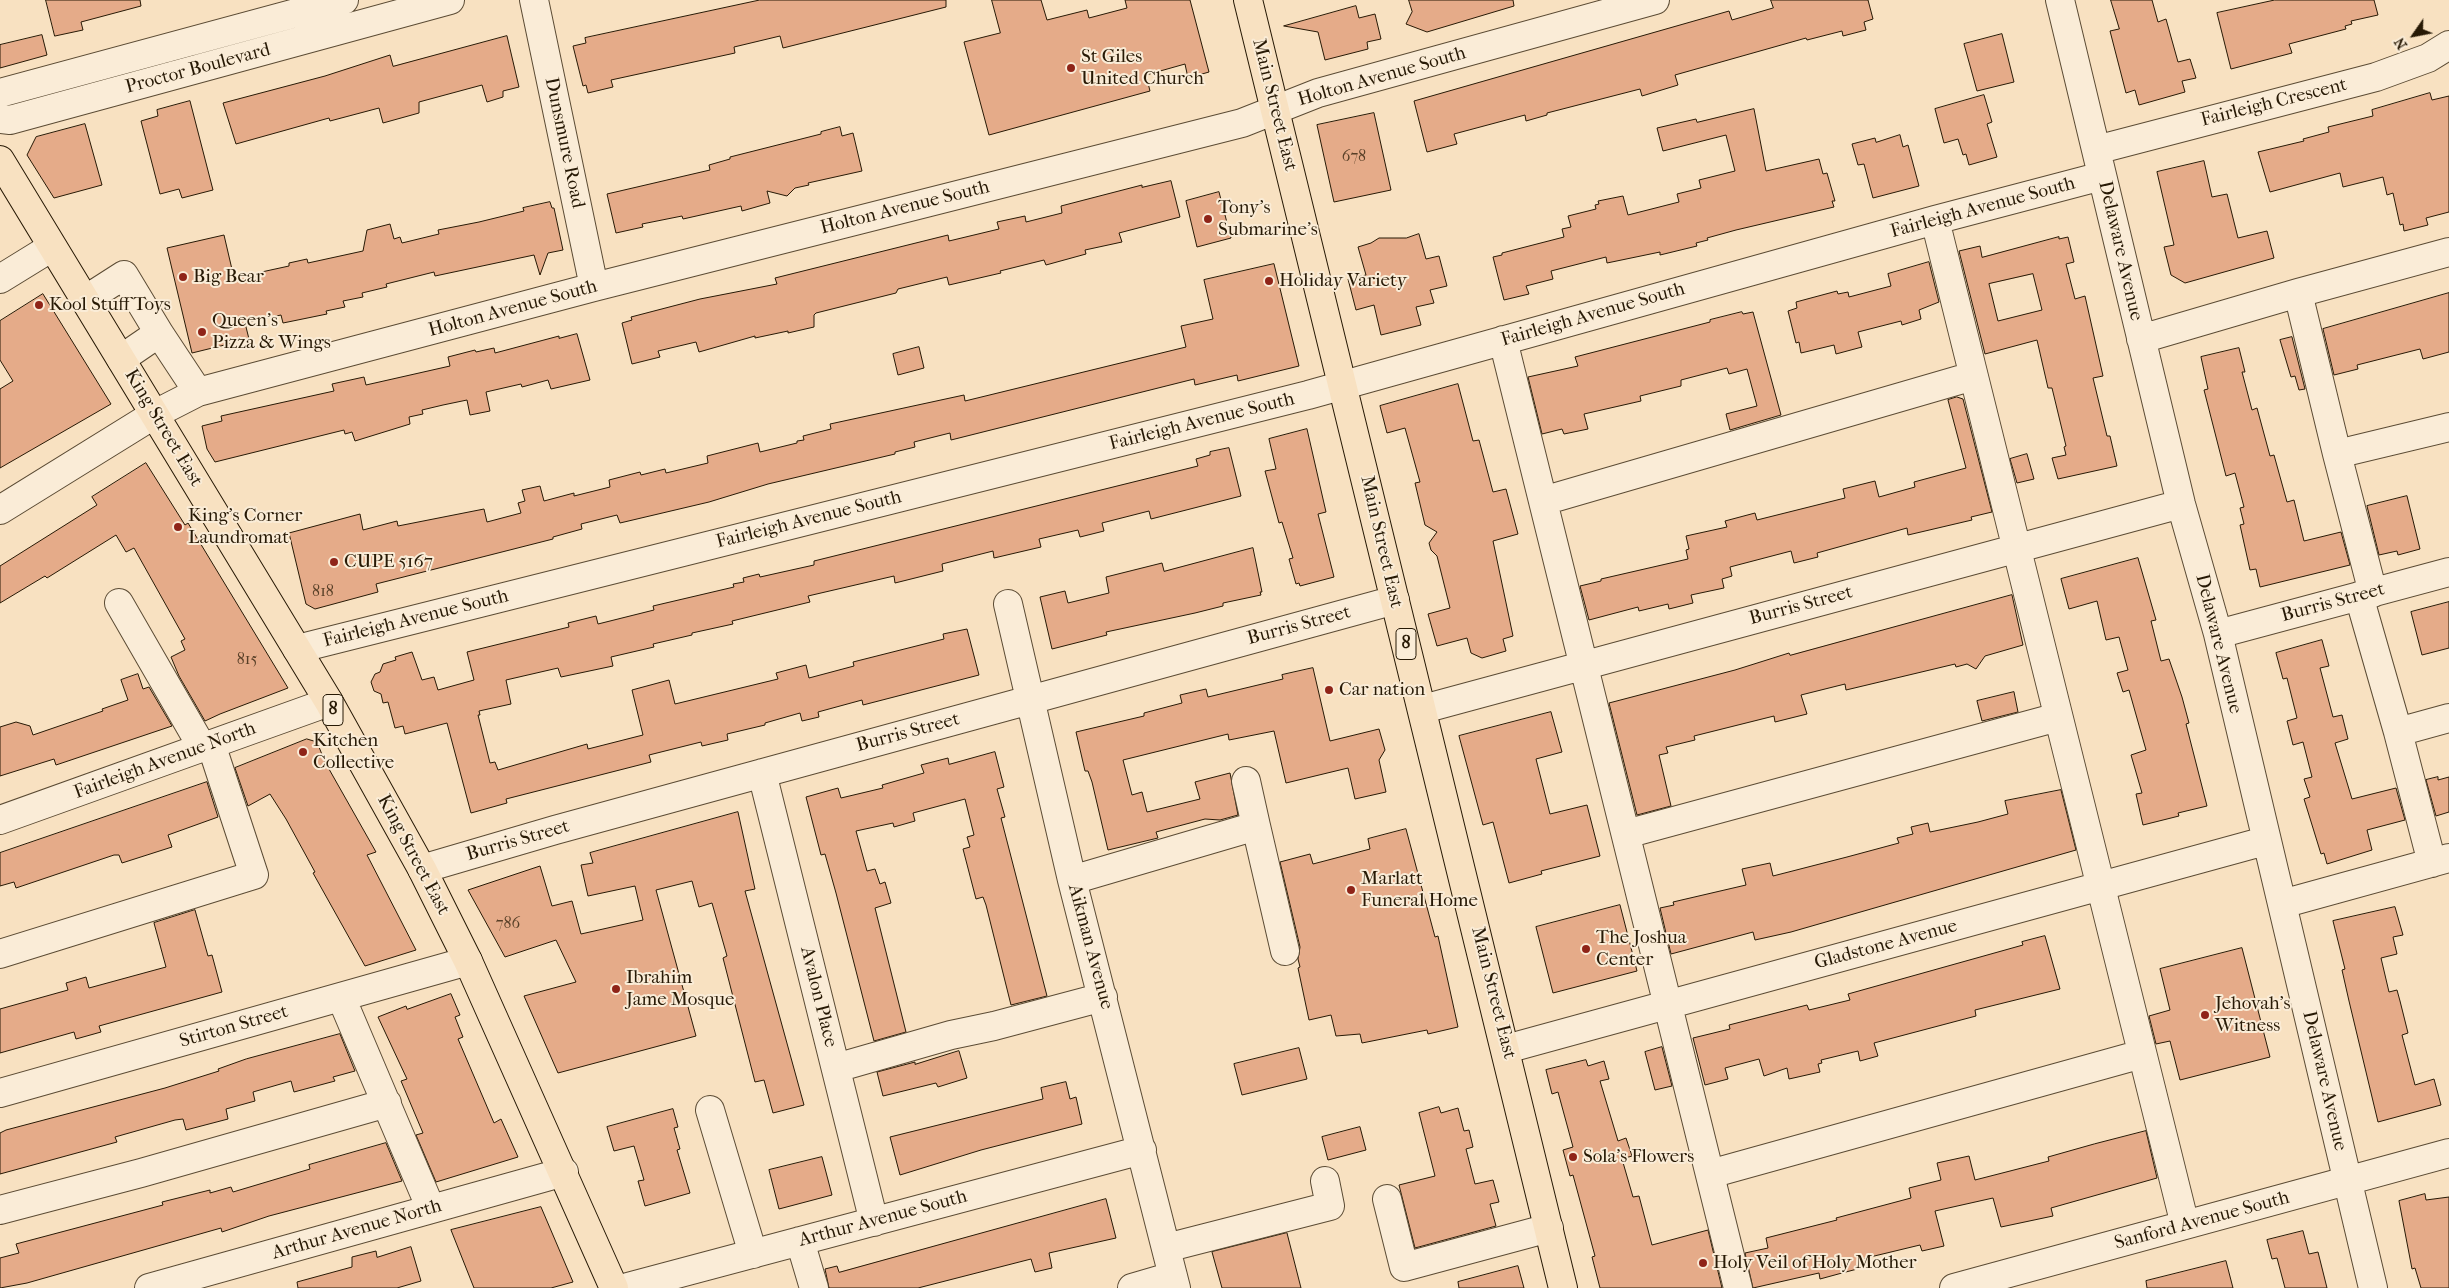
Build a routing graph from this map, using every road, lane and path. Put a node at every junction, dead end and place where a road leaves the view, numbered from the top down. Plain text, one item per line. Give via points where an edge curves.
1 (344, 0) edge
2 (450, 0) edge
3 (534, 0) edge
4 (1248, 0) edge
5 (1655, 0) edge
6 (2060, 0) edge
7 (290, 30) junction
8 (2449, 46) edge
9 (94, 68) junction
10 (0, 93) edge
11 (102, 95) junction
12 (1274, 109) junction
13 (0, 119) edge
14 (2096, 150) junction
15 (0, 160) edge
16 (2102, 176) junction
17 (1936, 220) junction
18 (52, 247) junction
19 (2449, 252) edge
20 (0, 279) edge
21 (594, 287) junction
22 (2298, 293) junction
23 (85, 300) junction
24 (159, 333) junction
25 (1503, 340) junction
26 (2141, 340) junction
27 (121, 359) junction
28 (1973, 376) junction
29 (1344, 385) junction
30 (198, 392) junction
31 (155, 414) junction
32 (2449, 427) edge
33 (2338, 454) junction
34 (1543, 501) junction
35 (2180, 504) junction
36 (0, 510) edge
37 (2016, 547) junction
38 (2449, 572) edge
39 (2366, 594) junction
40 (1394, 600) junction
41 (119, 603) dead end
42 (1008, 604) dead end
43 (2218, 634) junction
44 (297, 649) junction
45 (1584, 666) junction
46 (1031, 700) junction
47 (329, 702) junction
48 (1423, 709) junction
49 (2058, 717) junction
50 (2449, 718) edge
51 (2398, 732) junction
52 (207, 746) junction
53 (762, 773) junction
54 (1246, 782) dead end
55 (0, 820) edge
56 (1256, 826) junction
57 (1626, 834) junction
58 (2265, 841) junction
59 (2440, 860) edge
60 (422, 869) junction
61 (1072, 880) junction
62 (2101, 886) junction
63 (2282, 904) junction
64 (1285, 951) dead end
65 (0, 954) edge
66 (468, 961) junction
67 (341, 997) junction
68 (1103, 997) junction
69 (1668, 1004) junction
70 (1506, 1049) junction
71 (2142, 1054) junction
72 (836, 1068) junction
73 (0, 1093) edge
74 (387, 1103) junction
75 (710, 1110) dead end
76 (1142, 1150) junction
77 (2449, 1153) edge
78 (564, 1172) junction
79 (1710, 1174) junction
80 (2347, 1181) junction
81 (1325, 1182) dead end
82 (1387, 1199) dead end
83 (0, 1210) edge
84 (431, 1210) junction
85 (874, 1222) junction
86 (2185, 1225) junction
87 (1549, 1228) junction
88 (800, 1241) junction
89 (1166, 1248) junction
90 (752, 1254) junction
91 (1174, 1282) edge
92 (186, 1283) edge
93 (149, 1288) edge
94 (614, 1288) edge
95 (624, 1288) edge
96 (814, 1288) edge
97 (1132, 1288) edge
98 (1563, 1288) edge
99 (1738, 1288) edge
100 (1954, 1288) edge
101 (2373, 1288) edge

1 - 7 street, Proctor Boulevard
2 - 7 street, Proctor Boulevard
3 - 21 street, Dunsmure Road
4 - 12 main road, Main Street East / 8
5 - 12 street, Holton Avenue South via 1318,93
6 - 14 street, Delaware Avenue
7 - 9 street, Proctor Boulevard
7 - 11 street, Proctor Boulevard
8 - 14 street, Fairleigh Crescent via 2428,58 2376,77
9 - 10 street, Proctor Boulevard
9 - 11 street, Proctor Boulevard
11 - 13 street, Proctor Boulevard via 10,120
12 - 21 street, Holton Avenue South via 1234,125
12 - 29 main road, Main Street East / 8
14 - 16 street, Delaware Avenue
15 - 18 main road, King Street East / 8
16 - 17 street, Fairleigh Avenue South
16 - 26 street, Delaware Avenue
17 - 25 street, Fairleigh Avenue South
17 - 28 street
18 - 20 street
18 - 23 main road, King Street East / 8
19 - 22 street
21 - 30 street, Holton Avenue South
22 - 26 street
22 - 33 street
23 - 24 street via 124,275
23 - 27 main road, King Street East / 8
24 - 27 street
24 - 30 street
25 - 29 street, Fairleigh Avenue South
25 - 34 street
26 - 35 street, Delaware Avenue
27 - 31 main road, King Street East / 8
28 - 34 street
28 - 37 street
29 - 40 main road, Main Street East / 8
29 - 44 street, Fairleigh Avenue South
30 - 31 street, Holton Avenue South
31 - 36 street, Holton Avenue South
31 - 44 main road, King Street East / 8
32 - 33 street
33 - 39 street
34 - 45 street
35 - 37 street, Burris Street
35 - 43 street, Delaware Avenue
37 - 45 street, Burris Street
37 - 49 street
38 - 39 street, Burris Street
39 - 43 street, Burris Street
39 - 51 street
40 - 46 street, Burris Street
40 - 48 main road, Main Street East / 8
41 - 52 street
42 - 46 street, Aikman Avenue
43 - 58 street, Delaware Avenue
44 - 47 main road, King Street East / 8
45 - 48 street, Burris Street
45 - 57 street
46 - 53 street, Burris Street
46 - 61 street, Aikman Avenue
47 - 52 street, Fairleigh Avenue North
47 - 60 main road, King Street East / 8
48 - 70 main road, Main Street East / 8
49 - 57 street
49 - 62 street
50 - 51 street
51 - 59 street
52 - 55 street, Fairleigh Avenue North
52 - 65 street via 254,875
53 - 60 street, Burris Street
53 - 72 street, Avalon Place
54 - 56 street
56 - 61 street
56 - 64 street
57 - 69 street
58 - 62 street, Gladstone Avenue
58 - 63 street, Delaware Avenue
59 - 63 street
60 - 66 main road, King Street East / 8
61 - 68 street, Aikman Avenue
62 - 69 street, Gladstone Avenue
62 - 71 street
63 - 80 street, Delaware Avenue
66 - 67 street, Stirton Street
66 - 78 main road, King Street East / 8
67 - 73 street, Stirton Street
67 - 74 street
68 - 72 street
68 - 76 street, Aikman Avenue
69 - 70 street, Gladstone Avenue
69 - 79 street
70 - 87 main road, Main Street East / 8
71 - 79 street
71 - 86 street
72 - 85 street, Avalon Place
74 - 83 street via 141,1174
74 - 84 street
75 - 90 street
76 - 85 street, Arthur Avenue South
76 - 89 street, Aikman Avenue
77 - 80 street, Sanford Avenue South
78 - 84 street, Arthur Avenue North
78 - 94 main road, King Street East / 8
79 - 99 street
80 - 86 street, Sanford Avenue South
80 - 101 street, Delaware Avenue
81 - 89 street via 1330,1206
82 - 87 street via 1404,1267
84 - 92 street, Arthur Avenue North
85 - 88 street, Arthur Avenue South
86 - 100 street, Sanford Avenue South
87 - 98 main road, Main Street East / 8
88 - 90 street, Arthur Avenue South
88 - 96 street
89 - 91 street, Aikman Avenue
90 - 95 street, Arthur Avenue South
91 - 97 street
92 - 93 street, Arthur Avenue North

